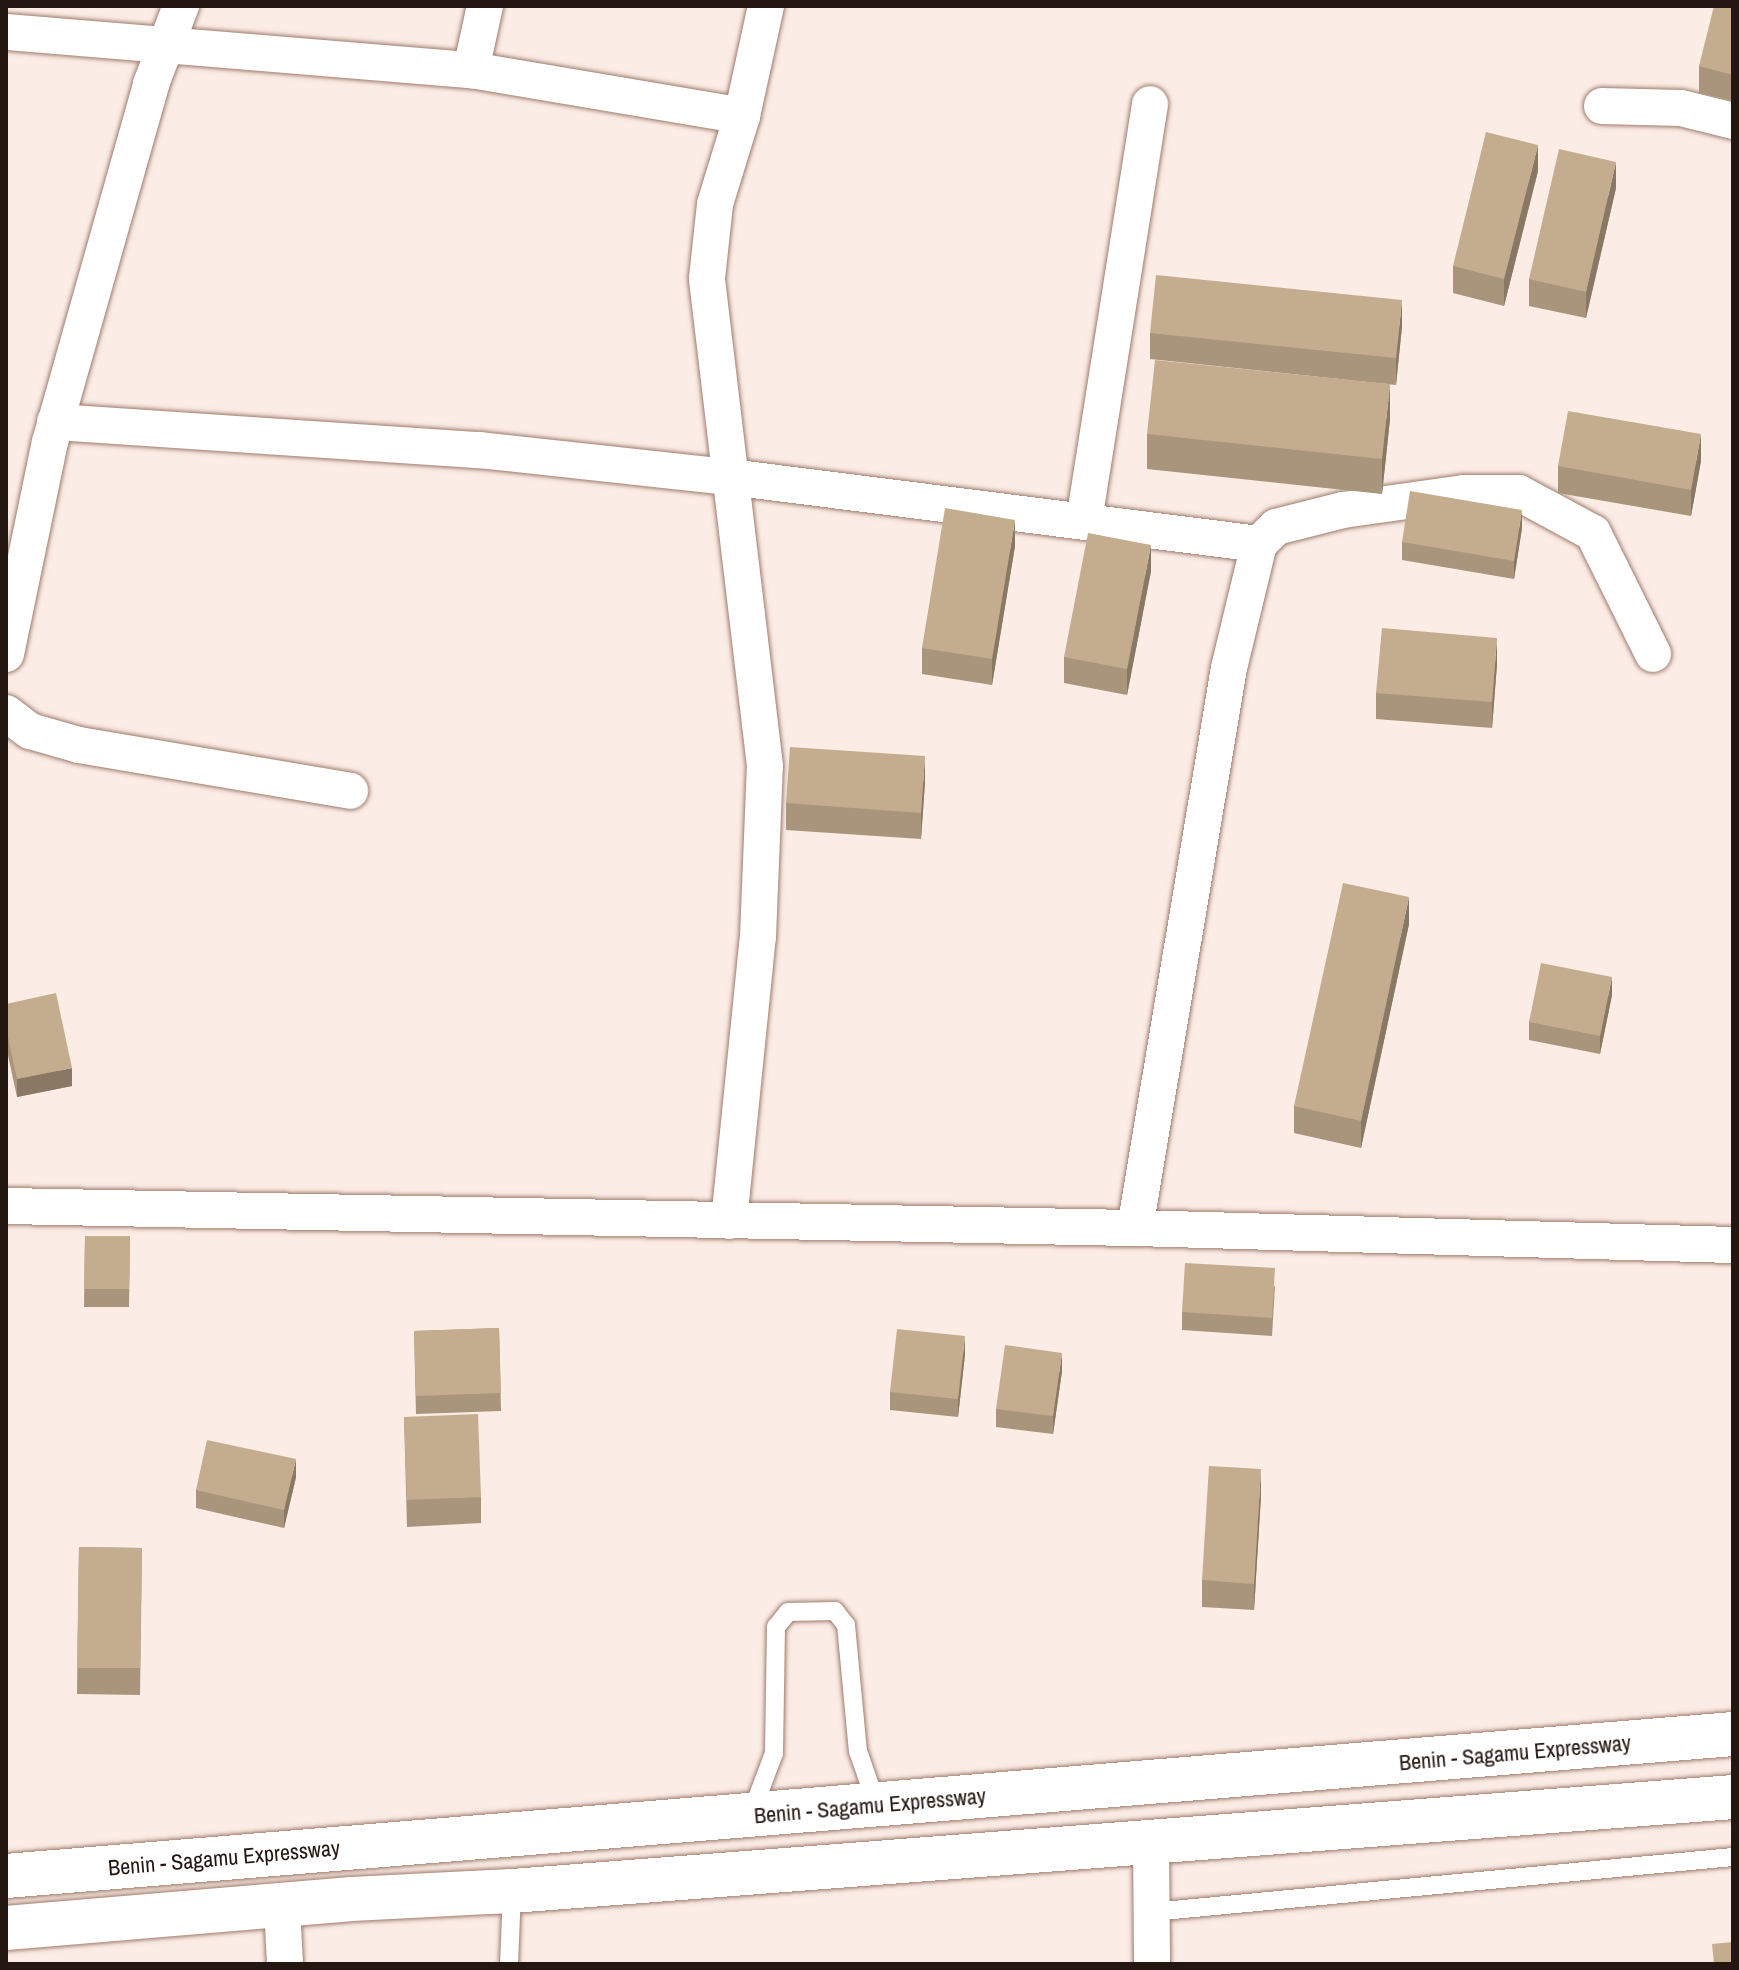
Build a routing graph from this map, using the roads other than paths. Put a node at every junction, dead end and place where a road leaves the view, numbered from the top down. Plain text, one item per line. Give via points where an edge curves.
1 (181, 6) edge
2 (485, 6) edge
3 (766, 6) edge
4 (6, 32) edge
5 (168, 48) junction
6 (471, 70) junction
7 (1150, 104) dead end
8 (1602, 106) dead end
9 (742, 116) junction
10 (1733, 121) edge
11 (55, 422) junction
12 (730, 477) junction
13 (1084, 521) junction
14 (1259, 544) junction
15 (6, 654) edge
16 (1653, 654) dead end
17 (6, 713) edge
18 (350, 791) dead end
19 (6, 1206) edge
20 (729, 1221) junction
21 (1135, 1228) junction
22 (1733, 1245) edge
23 (1733, 1734) edge
24 (1733, 1797) edge
25 (877, 1806) junction
26 (750, 1816) junction
27 (1151, 1842) junction
28 (1733, 1857) edge
29 (6, 1876) edge
30 (512, 1891) junction
31 (282, 1905) junction
32 (1152, 1912) junction
33 (6, 1928) edge
34 (285, 1964) edge
35 (509, 1964) edge
36 (1152, 1964) edge

1 - 5 street
2 - 6 street
3 - 9 street
4 - 5 street
5 - 6 street
5 - 11 street via 151,84
6 - 9 street
7 - 13 street
8 - 10 street via 1681,108
9 - 12 street via 715,204 707,278
11 - 12 street via 377,441
11 - 15 street
12 - 13 street
12 - 20 street via 765,766 758,937
13 - 14 street
14 - 16 street via 1276,527 1343,510 1464,493 1519,493 1593,533
14 - 21 street via 1229,668
17 - 18 street via 30,731 79,745
19 - 20 street
20 - 21 street
21 - 22 street
23 - 25 highway, Benin - Sagamu Expressway
24 - 27 highway
25 - 26 highway, Benin - Sagamu Expressway
25 - 26 lane via 858,1751 846,1625 835,1611 788,1612 776,1627 774,1753
26 - 29 highway, Benin - Sagamu Expressway
27 - 30 highway
27 - 32 street
28 - 32 lane
30 - 31 highway
30 - 35 lane
31 - 33 highway
31 - 34 street
32 - 36 street

